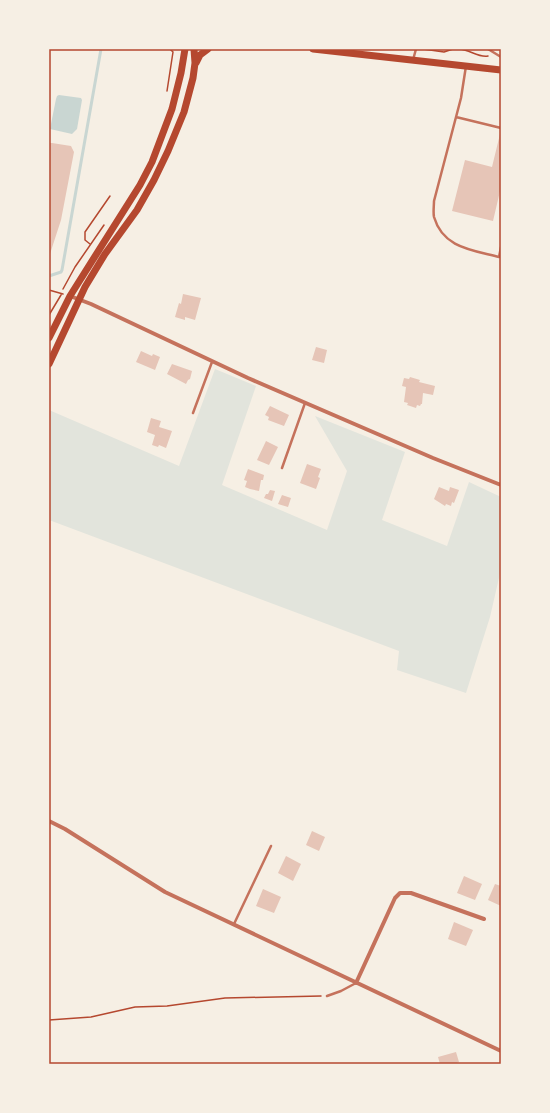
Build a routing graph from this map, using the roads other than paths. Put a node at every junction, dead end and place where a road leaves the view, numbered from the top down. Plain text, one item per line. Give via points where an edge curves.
1 (194, 49) edge
2 (208, 49) edge
3 (313, 49) edge
4 (416, 49) edge
5 (488, 49) edge
6 (183, 50) edge
7 (501, 57) edge
8 (413, 60) junction
9 (195, 63) junction
10 (466, 66) junction
11 (501, 70) edge
12 (456, 117) junction
13 (501, 128) edge
14 (501, 247) edge
15 (70, 296) junction
16 (79, 300) junction
17 (49, 338) edge
18 (212, 362) junction
19 (49, 364) edge
20 (306, 402) junction
21 (193, 413) dead end
22 (282, 468) dead end
23 (501, 485) edge
24 (49, 821) edge
25 (271, 846) dead end
26 (484, 919) dead end
27 (234, 924) junction
28 (356, 983) junction
29 (327, 996) road end
30 (501, 1051) edge

1 - 9 main road
2 - 9 main road
3 - 8 main road
4 - 8 lane
5 - 7 lane
6 - 15 main road via 181,73 172,109 152,162 140,186
8 - 10 main road
9 - 16 main road via 184,112 154,180 137,210 105,254
10 - 11 main road
10 - 12 lane
12 - 13 lane
12 - 14 lane via 434,201 434,216 441,232 458,246 499,257
15 - 16 street
15 - 17 main road
16 - 18 street
16 - 19 main road
18 - 20 street
18 - 21 lane
20 - 22 lane
20 - 23 street
24 - 27 street via 165,892
25 - 27 lane
26 - 28 street via 411,893 400,893 395,898
27 - 28 street
28 - 29 lane
28 - 30 street

